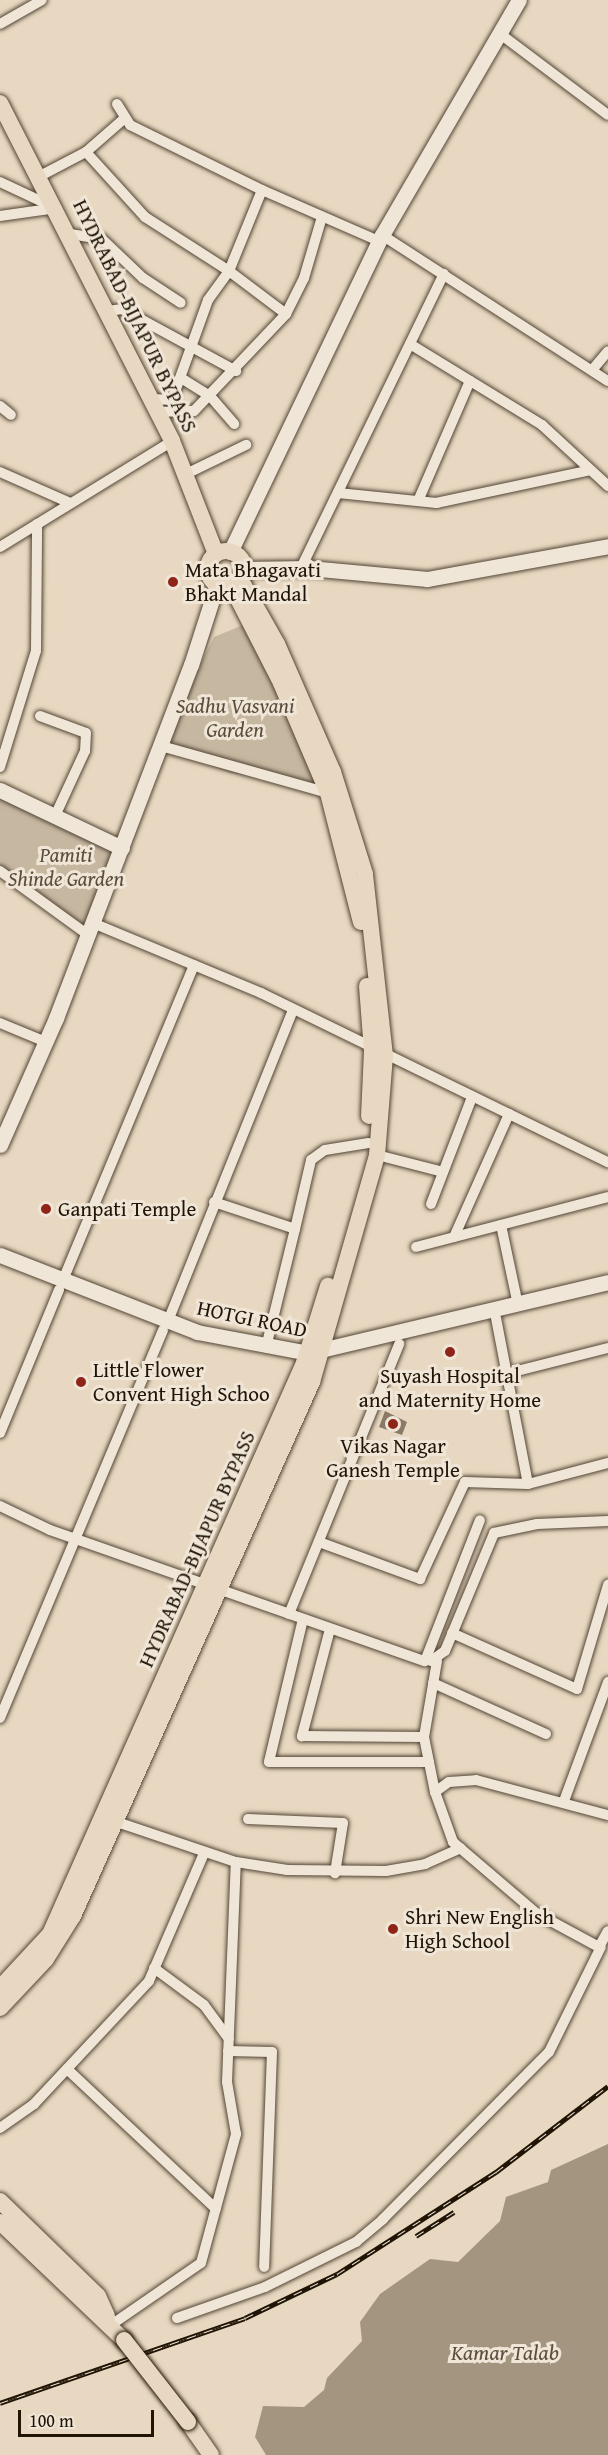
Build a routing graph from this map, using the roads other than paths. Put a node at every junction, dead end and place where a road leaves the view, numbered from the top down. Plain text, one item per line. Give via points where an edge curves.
1 (42, 0) edge
2 (519, 0) edge
3 (0, 24) edge
4 (499, 33) junction
5 (0, 103) edge
6 (117, 104) dead end
7 (608, 116) edge
8 (125, 118) junction
9 (86, 152) junction
10 (40, 177) junction
11 (0, 182) edge
12 (262, 190) junction
13 (57, 208) junction
14 (0, 216) edge
15 (322, 217) junction
16 (70, 234) junction
17 (380, 238) junction
18 (229, 271) junction
19 (444, 274) junction
20 (181, 303) dead end
21 (108, 311) junction
22 (286, 314) junction
23 (410, 344) junction
24 (193, 345) junction
25 (608, 351) edge
26 (593, 369) junction
27 (236, 371) junction
28 (181, 378) junction
29 (607, 380) edge
30 (470, 381) junction
31 (210, 396) junction
32 (154, 405) junction
33 (0, 406) edge
34 (11, 415) dead end
35 (234, 424) dead end
36 (172, 441) junction
37 (246, 445) dead end
38 (591, 470) junction
39 (0, 472) edge
40 (186, 474) junction
41 (608, 486) edge
42 (338, 493) junction
43 (418, 501) junction
44 (70, 503) junction
45 (37, 524) junction
46 (608, 546) edge
47 (0, 547) edge
48 (223, 553) junction
49 (301, 568) junction
50 (233, 580) junction
51 (40, 716) dead end
52 (161, 746) junction
53 (0, 767) edge
54 (0, 790) edge
55 (328, 793) junction
56 (55, 816) junction
57 (122, 848) junction
58 (0, 871) edge
59 (91, 929) junction
60 (194, 965) junction
61 (293, 1010) junction
62 (0, 1023) edge
63 (46, 1042) junction
64 (378, 1053) junction
65 (472, 1097) junction
66 (509, 1114) junction
67 (0, 1145) edge
68 (373, 1149) junction
69 (608, 1162) edge
70 (443, 1172) junction
71 (608, 1197) edge
72 (214, 1203) junction
73 (431, 1204) dead end
74 (501, 1225) junction
75 (295, 1229) junction
76 (454, 1237) junction
77 (416, 1247) dead end
78 (0, 1255) edge
79 (0, 1266) edge
80 (608, 1282) edge
81 (61, 1285) junction
82 (608, 1290) edge
83 (518, 1305) junction
84 (496, 1318) junction
85 (166, 1325) junction
86 (399, 1344) junction
87 (266, 1347) junction
88 (608, 1348) edge
89 (313, 1358) junction
90 (509, 1373) junction
91 (0, 1433) edge
92 (608, 1463) edge
93 (528, 1484) junction
94 (0, 1506) edge
95 (480, 1520) dead end
96 (608, 1521) edge
97 (73, 1538) junction
98 (319, 1542) junction
99 (608, 1585) edge
100 (211, 1588) junction
101 (289, 1614) junction
102 (303, 1620) junction
103 (330, 1629) junction
104 (452, 1633) junction
105 (425, 1661) junction
106 (437, 1661) junction
107 (608, 1682) edge
108 (433, 1683) junction
109 (0, 1718) edge
110 (546, 1734) dead end
111 (424, 1737) junction
112 (429, 1762) junction
113 (435, 1792) junction
114 (564, 1801) junction
115 (608, 1815) edge
116 (248, 1819) dead end
117 (114, 1821) junction
118 (461, 1848) junction
119 (204, 1853) junction
120 (236, 1862) junction
121 (335, 1873) junction
122 (608, 1931) edge
123 (601, 1947) junction
124 (154, 1968) junction
125 (0, 1988) edge
126 (0, 2008) edge
127 (229, 2039) junction
128 (228, 2051) junction
129 (67, 2069) junction
130 (0, 2128) edge
131 (0, 2201) edge
132 (216, 2210) junction
133 (0, 2222) edge
134 (264, 2267) dead end
135 (177, 2318) dead end
136 (111, 2325) junction
137 (211, 2455) edge

1 - 3 street
2 - 4 main road
4 - 7 street
4 - 17 main road
5 - 10 main road, HYDRABAD-BIJAPUR BYPASS
6 - 8 street
8 - 9 street
8 - 12 street via 130,125
9 - 10 street
9 - 18 street via 145,217
10 - 13 main road, HYDRABAD-BIJAPUR BYPASS
11 - 13 street
12 - 15 street
12 - 18 street
13 - 14 street
13 - 16 main road, HYDRABAD-BIJAPUR BYPASS
15 - 17 street
15 - 22 street via 304,278
16 - 20 street via 102,239 143,278
16 - 21 main road, HYDRABAD-BIJAPUR BYPASS
17 - 19 street
17 - 48 main road
18 - 22 street
18 - 24 street via 208,300
19 - 23 street
19 - 26 street
21 - 24 street via 122,309
21 - 32 main road, HYDRABAD-BIJAPUR BYPASS
22 - 27 street
23 - 30 street
23 - 42 street
24 - 27 street
24 - 28 street
25 - 26 street
26 - 29 street
27 - 31 street
28 - 31 street
28 - 32 street via 172,400
30 - 38 street via 542,425
30 - 43 street
31 - 32 street via 195,411
31 - 35 street
32 - 36 main road, HYDRABAD-BIJAPUR BYPASS
33 - 34 street
36 - 40 main road, HYDRABAD-BIJAPUR BYPASS
36 - 44 street
37 - 40 street
38 - 41 street
38 - 43 street via 436,503
39 - 44 street
40 - 48 main road, HYDRABAD-BIJAPUR BYPASS
42 - 43 street
42 - 49 street
44 - 45 street
45 - 47 street
45 - 53 street via 36,651
46 - 49 main road via 427,579
48 - 50 main road via 240,558
48 - 50 main road via 208,569
49 - 50 main road
50 - 52 main road
50 - 55 main road, HYDRABAD-BIJAPUR BYPASS
50 - 64 main road via 277,644 333,772 365,874
51 - 56 street via 86,733 85,751
52 - 55 street
52 - 57 main road
54 - 56 main road
55 - 64 main road, HYDRABAD-BIJAPUR BYPASS via 362,926
56 - 57 main road
57 - 59 main road
58 - 59 street
59 - 60 street
59 - 63 main road
60 - 61 street
60 - 81 street
61 - 64 street
61 - 72 street
62 - 63 street
63 - 67 main road
64 - 65 street
64 - 68 main road, HYDRABAD-BIJAPUR BYPASS
65 - 66 street
65 - 70 street
66 - 69 street
66 - 76 street
68 - 70 street
68 - 75 street via 315,1154 306,1173
68 - 89 main road, HYDRABAD-BIJAPUR BYPASS
70 - 73 street
71 - 74 street
72 - 75 street
72 - 85 street
74 - 76 street
74 - 83 street
75 - 87 street
76 - 77 street
78 - 81 main road, HOTGI ROAD
79 - 81 main road, HOTGI ROAD
80 - 83 main road, HOTGI ROAD
81 - 85 main road, HOTGI ROAD
81 - 91 street
82 - 84 main road, HOTGI ROAD
83 - 89 main road, HOTGI ROAD
84 - 86 main road, HOTGI ROAD
84 - 90 street
85 - 87 main road, HOTGI ROAD
85 - 89 main road, HOTGI ROAD
85 - 97 street
86 - 89 main road, HOTGI ROAD
86 - 98 street
87 - 89 main road, HOTGI ROAD
88 - 90 street
89 - 100 main road, HYDRABAD-BIJAPUR BYPASS
90 - 93 street
92 - 93 street
93 - 98 street via 465,1482 420,1579
94 - 97 street
95 - 105 street
96 - 104 street via 537,1524 494,1533
97 - 100 street
97 - 109 street
98 - 101 street
99 - 104 street via 578,1689
100 - 101 street
100 - 117 main road
100 - 125 main road, HYDRABAD-BIJAPUR BYPASS via 50,1934
101 - 102 street
102 - 103 street
102 - 112 street via 269,1762
103 - 105 street
103 - 111 street via 302,1736
104 - 106 street
105 - 106 street
106 - 108 street
107 - 114 street
108 - 110 street
108 - 111 street
111 - 112 street
112 - 113 street
113 - 114 street via 449,1782 476,1780
113 - 118 street via 453,1842
114 - 115 street
116 - 121 street via 343,1823
117 - 119 street
117 - 126 main road via 73,1916 46,1959
118 - 121 street via 425,1864
118 - 123 street via 536,1913
119 - 120 street
119 - 124 street
120 - 121 street
120 - 127 street
122 - 123 street
123 - 135 street via 549,2052 356,2242 265,2287
124 - 127 street via 204,2005
124 - 129 street via 149,1981
127 - 128 street
128 - 132 street via 227,2082 236,2134
128 - 134 street via 273,2052
129 - 130 street via 34,2104
129 - 132 street
131 - 136 main road via 98,2296
132 - 136 street via 201,2263
133 - 136 main road
136 - 137 main road, bridge

